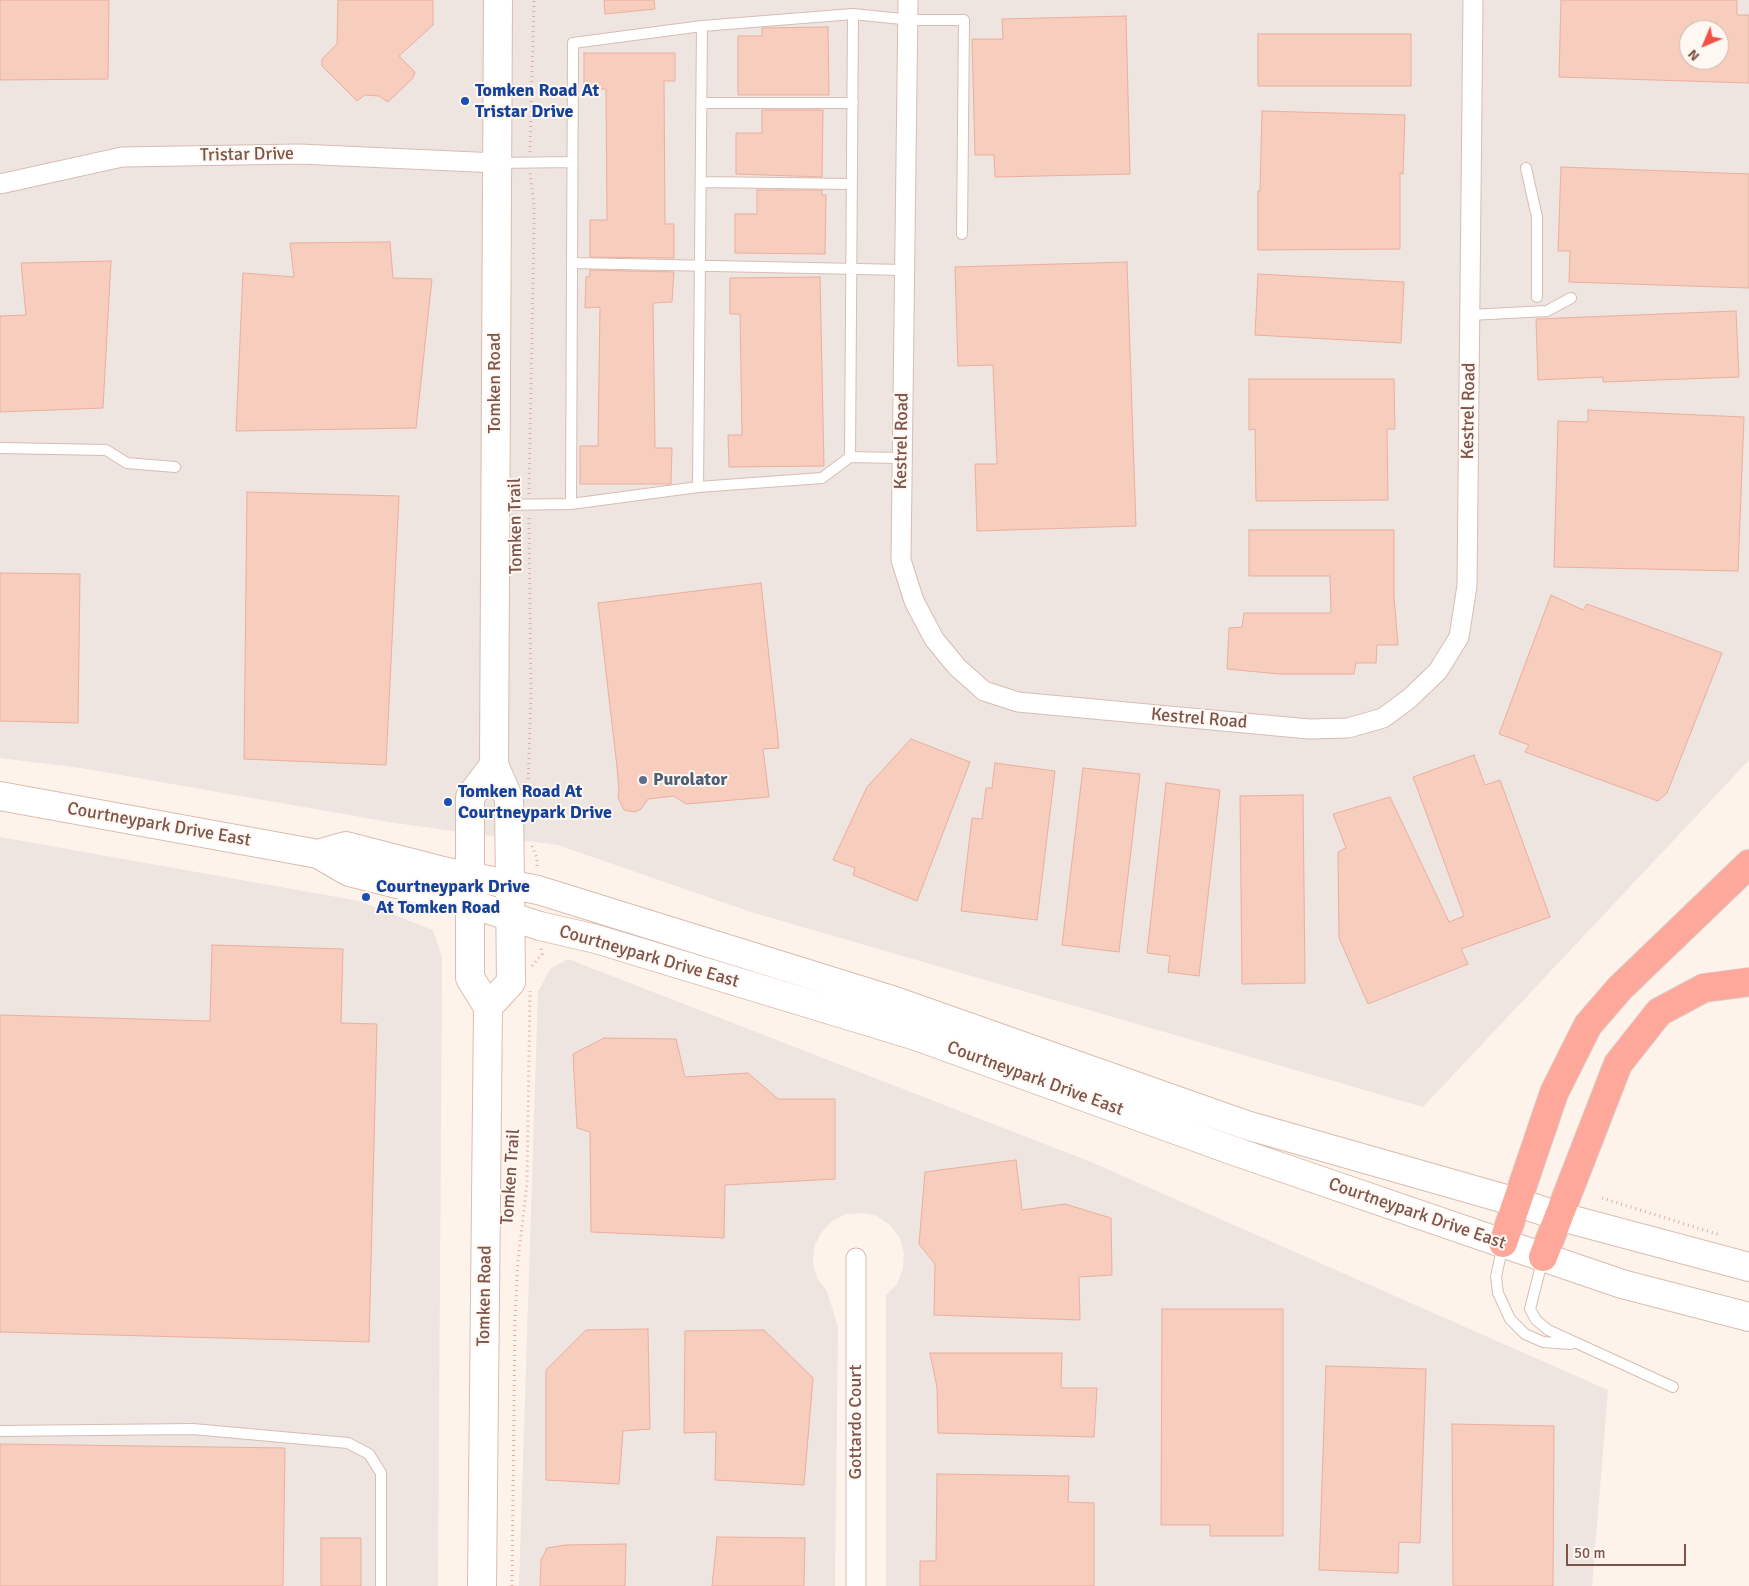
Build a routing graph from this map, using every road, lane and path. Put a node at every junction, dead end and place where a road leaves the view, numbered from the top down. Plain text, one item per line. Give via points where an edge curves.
1 (498, 0) edge
2 (534, 0) edge
3 (1473, 0) edge
4 (908, 9) edge
5 (853, 14) junction
6 (702, 26) junction
7 (702, 102) junction
8 (853, 103) junction
9 (531, 133) dead end
10 (572, 162) junction
11 (497, 163) junction
12 (1526, 168) dead end
13 (701, 182) junction
14 (0, 184) edge
15 (852, 184) junction
16 (531, 192) dead end
17 (962, 234) dead end
18 (572, 263) junction
19 (700, 266) junction
20 (851, 270) junction
21 (905, 270) junction
22 (1537, 297) dead end
23 (1571, 298) dead end
24 (1470, 315) junction
25 (0, 448) edge
26 (850, 457) junction
27 (902, 458) junction
28 (175, 467) dead end
29 (698, 487) junction
30 (571, 504) junction
31 (494, 505) junction
32 (529, 505) junction
33 (494, 765) junction
34 (528, 794) dead end
35 (0, 796) edge
36 (530, 841) dead end
37 (318, 854) junction
38 (537, 858) dead end
39 (1749, 864) edge
40 (470, 876) junction
41 (510, 884) junction
42 (470, 904) junction
43 (510, 916) junction
44 (542, 954) dead end
45 (530, 968) dead end
46 (1749, 982) edge
47 (530, 986) dead end
48 (488, 1007) junction
49 (1602, 1198) dead end
50 (1516, 1202) junction
51 (1558, 1216) junction
52 (1725, 1237) dead end
53 (1503, 1243) junction
54 (1543, 1257) junction
55 (856, 1258) dead end
56 (1749, 1267) edge
57 (1749, 1317) edge
58 (1577, 1344) junction
59 (1673, 1387) dead end
60 (0, 1431) edge
61 (381, 1586) edge
62 (482, 1586) edge
63 (512, 1586) edge
64 (856, 1586) edge

1 - 11 main road, Tomken Road
2 - 9 path
3 - 24 street, Kestrel Road
4 - 5 lane
4 - 17 lane via 964,20
4 - 21 street, Kestrel Road
5 - 6 lane
5 - 8 lane
6 - 7 lane
6 - 10 lane via 573,43
7 - 8 lane
7 - 13 lane
8 - 15 lane
10 - 11 lane
10 - 18 lane
11 - 14 street, Tristar Drive via 299,154 122,157
11 - 31 main road, Tomken Road
12 - 22 lane via 1537,217
13 - 15 lane
13 - 19 lane
15 - 20 lane
16 - 32 path, Tomken Trail via 534,228
18 - 19 lane
18 - 30 lane
19 - 20 lane
19 - 29 lane
20 - 21 lane
20 - 26 lane
21 - 27 street, Kestrel Road
23 - 24 lane via 1547,311
24 - 27 street, Kestrel Road via 1466,586 1459,637 1438,671 1410,698 1383,718 1348,728 1309,729 1018,702 984,691 957,667 934,639 914,601 901,560
25 - 28 lane via 106,450 127,463
26 - 27 lane
26 - 29 lane via 822,478
29 - 30 lane
30 - 32 lane
31 - 32 lane
31 - 33 main road, Tomken Road
32 - 34 path, Tomken Trail via 531,694
33 - 40 main road via 470,797
33 - 41 main road, Tomken Road via 509,799
35 - 37 main road, Courtneypark Drive East
36 - 38 path
37 - 40 main road, Courtneypark Drive East via 346,846
37 - 42 main road, Courtneypark Drive East via 349,872
39 - 50 highway via 1620,988 1588,1025 1554,1093
40 - 41 main road, Courtneypark Drive East
40 - 42 main road
41 - 43 main road, Tomken Road
41 - 50 main road, Courtneypark Drive East via 889,999 1246,1125
42 - 43 main road, Courtneypark Drive East
42 - 48 main road via 470,978
43 - 48 main road, Tomken Road via 511,982
43 - 53 main road, Courtneypark Drive East via 916,1036 1234,1151
44 - 45 path
46 - 51 highway via 1704,988 1659,1012 1618,1064
47 - 63 path, Tomken Trail via 527,1184 515,1317
48 - 62 main road, Tomken Road
49 - 52 path
50 - 51 main road, Courtneypark Drive East
50 - 53 highway
51 - 54 highway
51 - 56 main road, Courtneypark Drive East
53 - 54 main road, Courtneypark Drive East
53 - 58 lane via 1496,1278 1498,1292 1510,1319 1525,1334 1543,1342
54 - 57 main road, Courtneypark Drive East via 1622,1284
54 - 58 lane via 1530,1308 1536,1320 1548,1330
55 - 64 street, Gottardo Court
58 - 59 lane
60 - 61 lane via 193,1429 348,1443 369,1454 381,1473

